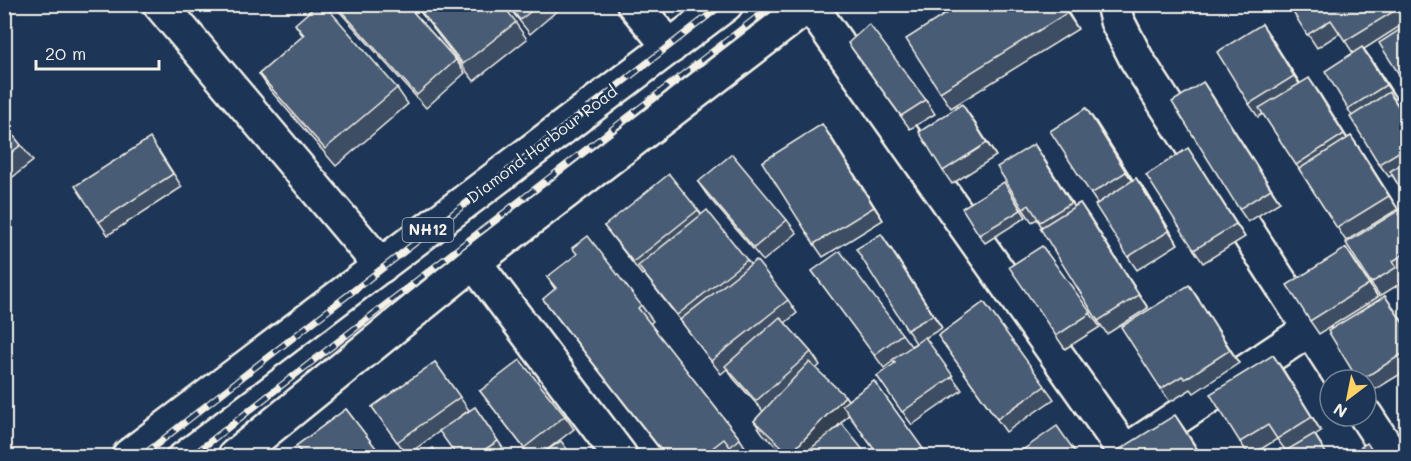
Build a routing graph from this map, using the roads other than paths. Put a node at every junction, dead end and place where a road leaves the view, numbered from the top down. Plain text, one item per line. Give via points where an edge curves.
1 (160, 4) edge
2 (634, 4) edge
3 (726, 4) edge
4 (1113, 4) edge
5 (810, 5) edge
6 (670, 47) junction
7 (474, 262) junction
8 (381, 266) junction
9 (1310, 329) junction
10 (1335, 368) edge
11 (1374, 428) edge
12 (129, 456) edge
13 (235, 456) edge
14 (620, 456) edge
15 (1392, 456) edge

1 - 8 main road
2 - 6 main road
3 - 6 main road, Diamond Harbour Road / NH12
4 - 9 main road via 1117,21 1137,60
5 - 7 main road
5 - 9 main road via 1125,452
6 - 8 main road, Diamond Harbour Road / NH12
7 - 13 main road
7 - 14 main road
8 - 12 main road, Diamond Harbour Road / NH12
9 - 10 main road
11 - 15 main road

